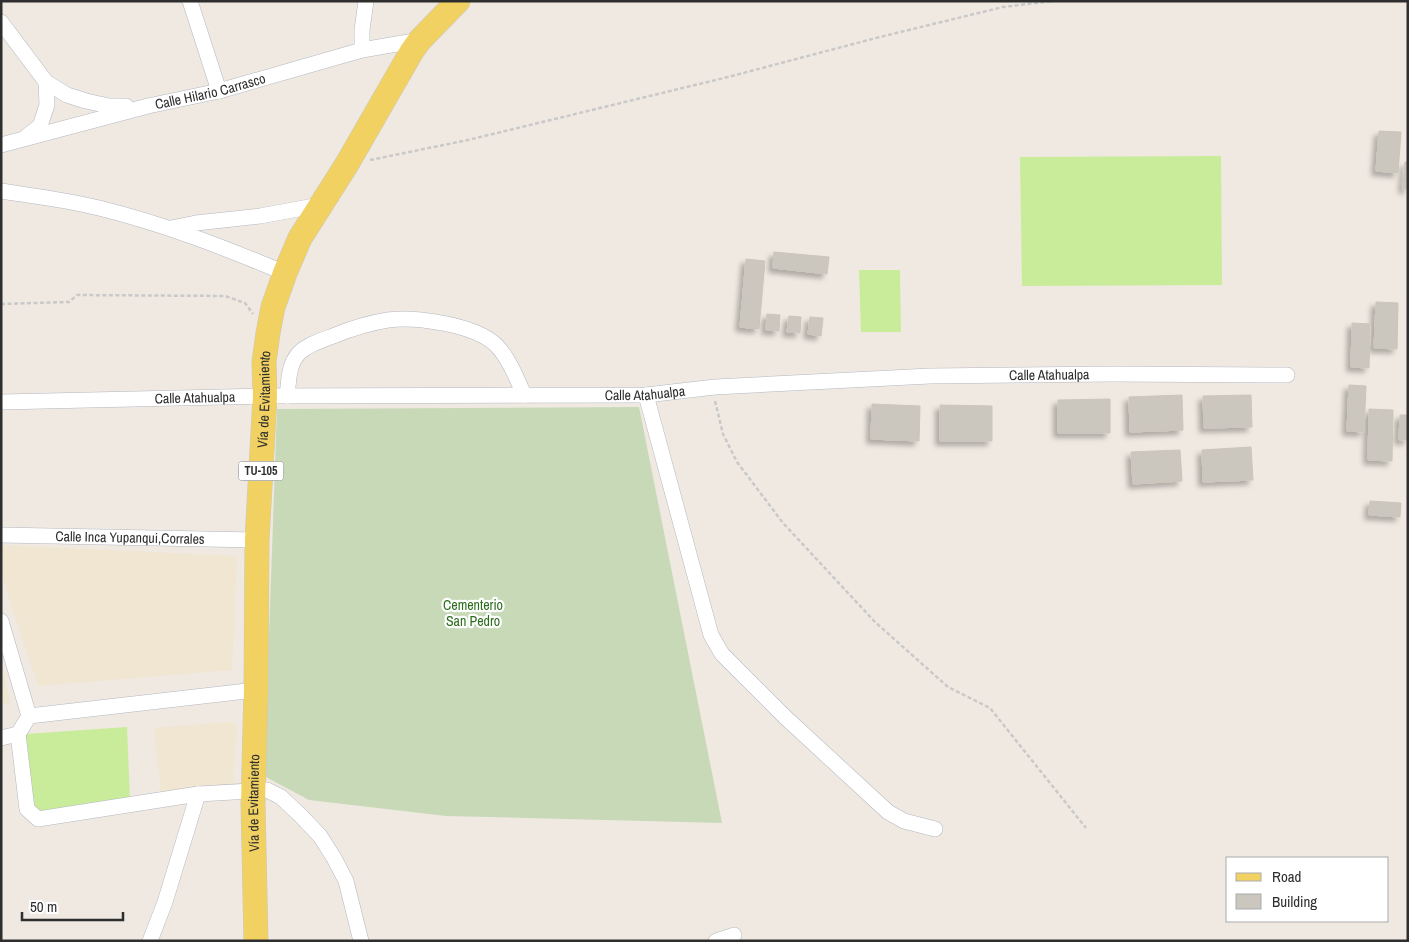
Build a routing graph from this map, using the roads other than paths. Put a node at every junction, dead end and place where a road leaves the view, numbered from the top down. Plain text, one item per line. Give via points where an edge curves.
1 (190, 1) edge
2 (366, 1) edge
3 (458, 1) edge
4 (1, 22) edge
5 (420, 40) junction
6 (362, 50) junction
7 (46, 82) junction
8 (219, 91) junction
9 (148, 106) junction
10 (22, 139) junction
11 (1, 145) edge
12 (1, 191) edge
13 (320, 205) junction
14 (169, 229) junction
15 (285, 273) junction
16 (1287, 375) dead end
17 (524, 395) junction
18 (646, 395) junction
19 (276, 396) junction
20 (1, 402) edge
21 (1, 535) edge
22 (257, 540) junction
23 (1, 621) edge
24 (256, 690) junction
25 (29, 716) junction
26 (18, 734) junction
27 (1, 738) edge
28 (253, 791) junction
29 (198, 794) junction
30 (935, 829) dead end
31 (734, 935) dead end
32 (150, 941) edge
33 (256, 941) edge
34 (361, 941) edge
35 (716, 941) edge

1 - 8 street
2 - 6 street
3 - 5 main road, Vía de Evitamiento / TU-105
4 - 7 street
5 - 6 street, Calle Hilario Carrasco
5 - 13 main road, Vía de Evitamiento / TU-105
6 - 8 street, Calle Hilario Carrasco
7 - 9 street via 67,95 86,101 109,106
7 - 10 street via 47,105 40,126
8 - 9 street, Calle Hilario Carrasco
9 - 10 street, Calle Hilario Carrasco
10 - 11 street, Calle Hilario Carrasco
12 - 14 street via 96,207
13 - 14 street
13 - 15 main road, Vía de Evitamiento / TU-105 via 300,238
14 - 15 street
15 - 19 main road, Vía de Evitamiento / TU-105 via 273,307 264,362
16 - 18 street, Calle Atahualpa via 930,376 715,387
17 - 18 street, Calle Atahualpa
17 - 19 street, Calle Atahualpa
17 - 19 street via 496,345 470,329 426,320 389,320 318,341 300,352
18 - 30 street via 711,635 722,654 888,812 904,821
19 - 20 street, Calle Atahualpa
19 - 22 main road, Vía de Evitamiento / TU-105
21 - 22 street, Calle Inca Yupanqui,Corrales
22 - 24 main road, Vía de Evitamiento / TU-105
23 - 25 street
24 - 25 street
24 - 28 main road, Vía de Evitamiento / TU-105
25 - 26 street
26 - 27 street
26 - 29 street via 27,809 38,819
28 - 29 street
28 - 33 main road, Vía de Evitamiento / TU-105
28 - 34 street via 267,790 281,797 320,836 346,881
29 - 32 street
31 - 35 street

